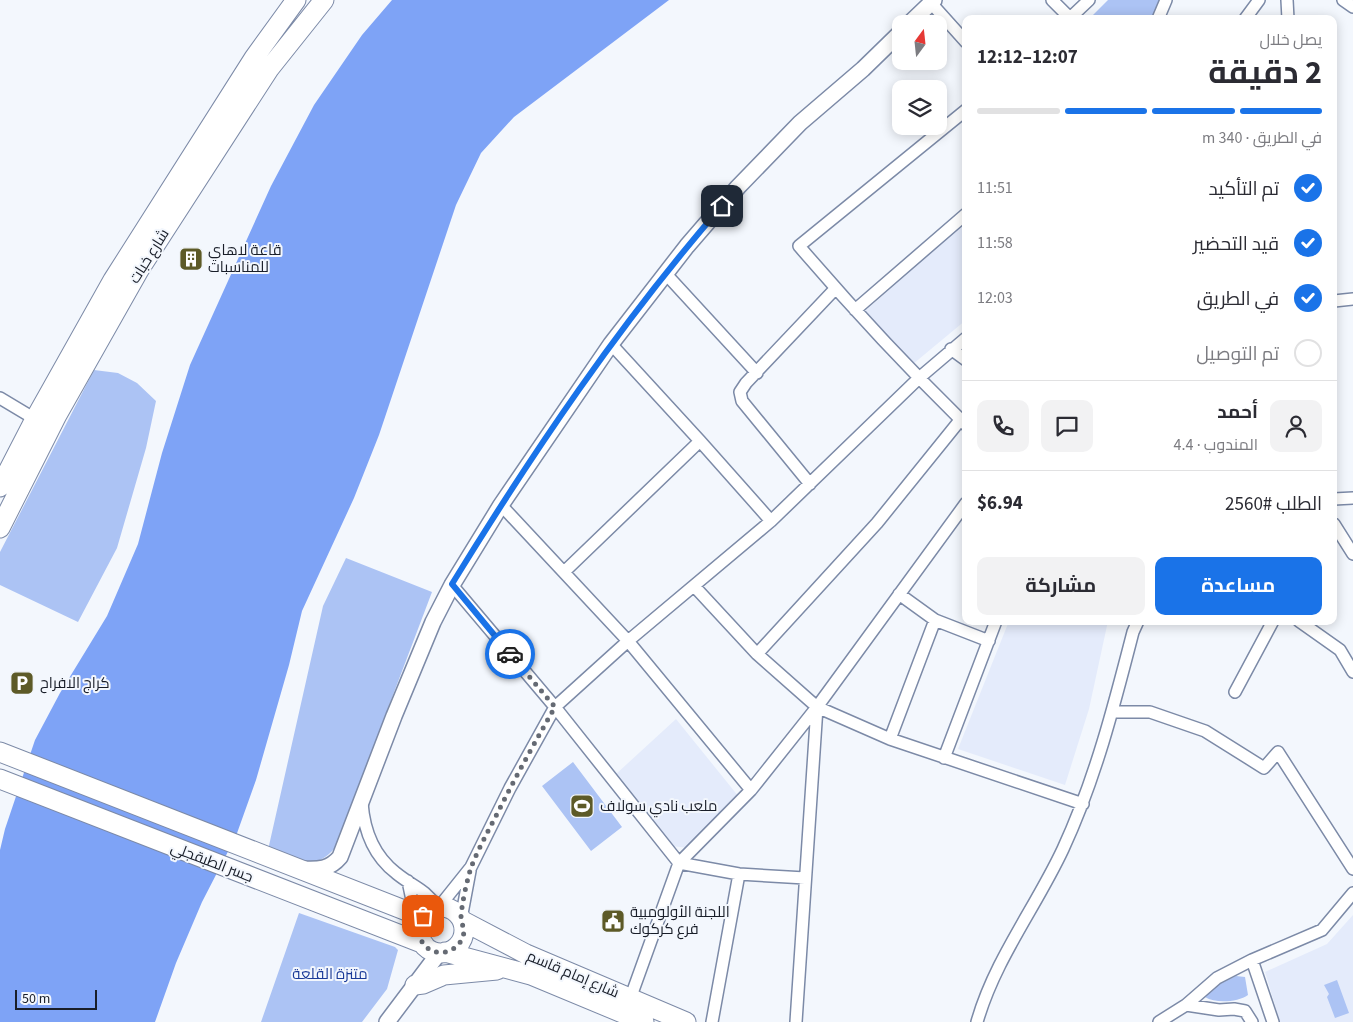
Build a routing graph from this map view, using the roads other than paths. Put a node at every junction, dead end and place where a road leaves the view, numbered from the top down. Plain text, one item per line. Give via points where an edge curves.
1 (279, 0) edge
2 (296, 0) edge
3 (324, 0) edge
4 (1052, 0) edge
5 (1090, 0) edge
6 (1166, 0) edge
7 (1259, 0) edge
8 (1286, 0) edge
9 (1343, 0) edge
10 (933, 2) edge
11 (1353, 7) edge
12 (919, 15) edge
13 (1068, 15) edge
14 (1074, 15) edge
15 (1160, 15) edge
16 (1249, 15) edge
17 (1288, 15) edge
18 (272, 32) junction
19 (962, 37) edge
20 (892, 41) edge
21 (962, 113) edge
22 (962, 217) edge
23 (665, 273) junction
24 (836, 289) junction
25 (1353, 299) edge
26 (1337, 301) edge
27 (855, 310) junction
28 (962, 341) edge
29 (611, 344) junction
30 (951, 349) junction
31 (962, 357) edge
32 (757, 373) junction
33 (919, 378) junction
34 (0, 398) edge
35 (35, 419) junction
36 (962, 421) edge
37 (962, 423) edge
38 (700, 441) junction
39 (810, 484) junction
40 (0, 487) edge
41 (1353, 498) edge
42 (1337, 499) edge
43 (501, 505) junction
44 (962, 508) edge
45 (771, 521) junction
46 (0, 528) edge
47 (1337, 529) edge
48 (1353, 554) edge
49 (564, 572) junction
50 (452, 584) junction
51 (694, 586) junction
52 (899, 594) junction
53 (935, 620) junction
54 (995, 625) edge
55 (1136, 625) edge
56 (1271, 625) edge
57 (1304, 625) edge
58 (628, 641) junction
59 (989, 641) junction
60 (757, 654) junction
61 (1353, 672) edge
62 (1235, 692) dead end
63 (555, 707) junction
64 (817, 707) junction
65 (1112, 712) junction
66 (890, 739) junction
67 (4, 753) edge
68 (944, 758) junction
69 (0, 779) edge
70 (751, 790) junction
71 (362, 801) junction
72 (1083, 804) junction
73 (679, 863) junction
74 (471, 867) junction
75 (299, 869) junction
76 (1353, 869) edge
77 (739, 874) junction
78 (805, 878) junction
79 (408, 881) junction
80 (1353, 893) edge
81 (430, 912) junction
82 (462, 920) junction
83 (436, 950) junction
84 (1252, 960) junction
85 (509, 968) junction
86 (415, 985) junction
87 (630, 999) junction
88 (1186, 1005) junction
89 (1162, 1021) edge
90 (387, 1022) edge
91 (644, 1022) edge
92 (686, 1022) edge
93 (712, 1022) edge
94 (796, 1022) edge
95 (977, 1022) edge
96 (1252, 1022) edge
97 (1273, 1022) edge

1 - 18 main road
2 - 18 main road, شارع خبات
3 - 46 main road, شارع خبات via 269,69 139,270 57,415
4 - 13 street
5 - 14 street
6 - 15 street
7 - 16 street
8 - 17 street
9 - 11 street
10 - 12 street
10 - 19 street
18 - 35 main road, شارع خبات via 113,280
20 - 23 street via 800,122 738,187
21 - 24 street via 799,246
22 - 27 street
23 - 29 street
23 - 32 street
24 - 27 street
24 - 32 street
25 - 26 street
27 - 33 street
28 - 30 street
29 - 38 street
29 - 43 street
30 - 31 street
30 - 33 street
32 - 39 street via 740,392 742,400
33 - 36 street
33 - 39 street
34 - 35 street
35 - 40 main road, شارع خبات
37 - 60 street
38 - 45 street
38 - 49 street
39 - 45 street
41 - 42 street
43 - 49 street
43 - 50 street
44 - 52 street
45 - 51 street
47 - 48 street
49 - 58 street
50 - 63 street
50 - 71 street via 394,716
51 - 58 street
51 - 60 street
52 - 53 street
52 - 64 street
53 - 59 street
53 - 66 street
54 - 59 street
55 - 65 street
56 - 62 street
57 - 61 street via 1340,650
58 - 63 street
58 - 70 street
59 - 68 street
60 - 64 street
63 - 73 street
63 - 74 street
64 - 66 street
64 - 70 street
64 - 78 street
65 - 72 street
65 - 76 street via 1150,712 1204,730 1264,768 1278,752
66 - 68 street
67 - 75 main road, جسر الطبقجلي
68 - 72 street
69 - 83 main road, جسر الطبقجلي
70 - 73 street
71 - 75 street via 343,851 335,863 323,869
71 - 79 street via 366,828 378,853 386,864
72 - 95 street via 1059,858 1007,951
73 - 77 street
73 - 87 street
74 - 81 street
74 - 82 street
75 - 81 main road, جسر الطبقجلي
77 - 78 street
77 - 93 street
78 - 94 street
79 - 81 street via 425,892
79 - 81 street via 412,900
80 - 84 street via 1322,930
81 - 82 main road via 452,909
81 - 83 main road via 419,922 419,934
82 - 83 main road via 464,935 457,946
82 - 87 main road, شارع إمام قاسم via 526,954
83 - 85 main road, شارع إمام قاسم
83 - 86 street
84 - 88 street via 1217,978
84 - 97 street
85 - 86 main road via 444,975
85 - 91 main road, شارع إمام قاسم
86 - 90 street
87 - 92 main road, شارع إمام قاسم
88 - 89 street
88 - 96 street via 1245,1011

